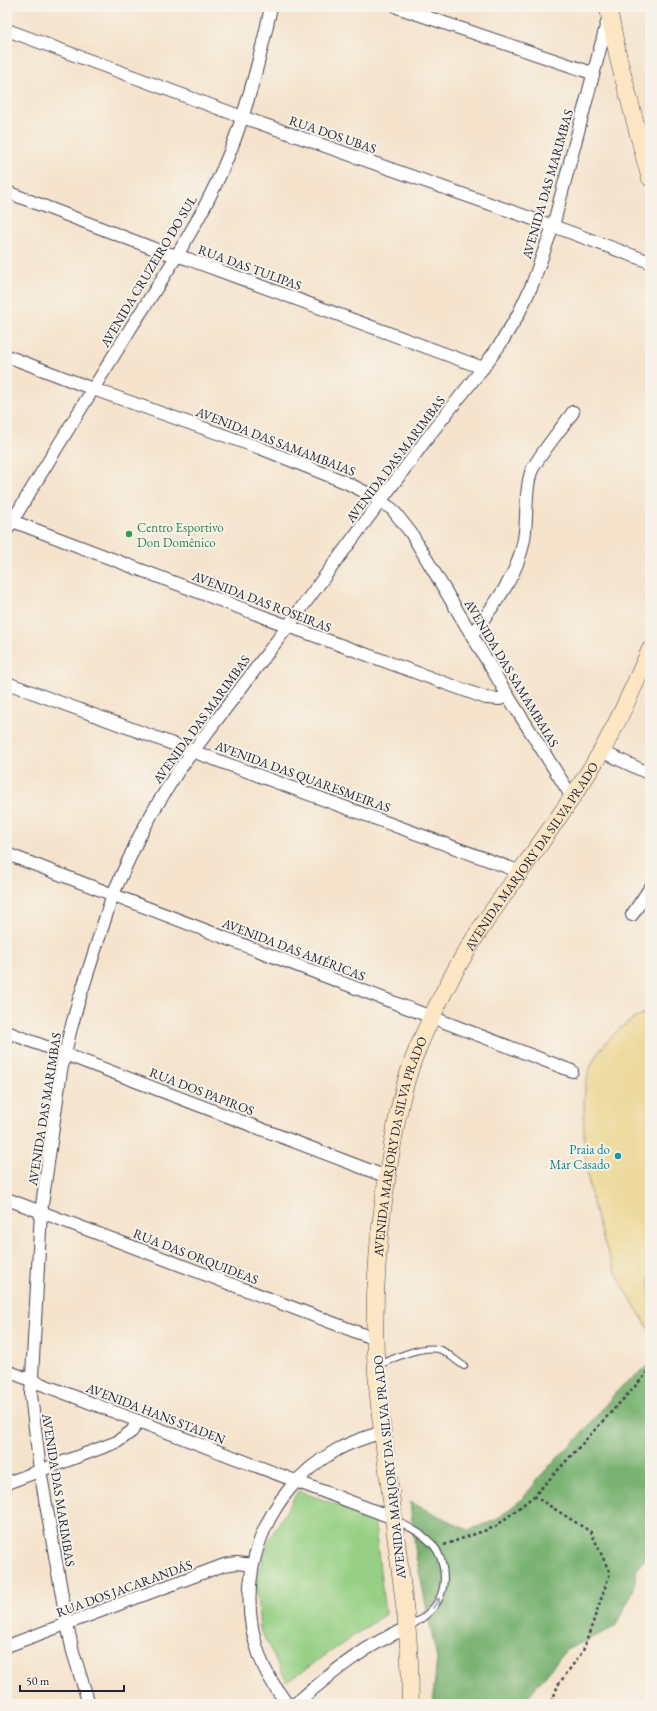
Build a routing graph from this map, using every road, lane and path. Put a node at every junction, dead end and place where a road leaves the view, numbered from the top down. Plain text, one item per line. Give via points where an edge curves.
1 (271, 7) edge
2 (398, 7) edge
3 (608, 10) edge
4 (7, 30) edge
5 (592, 73) junction
6 (242, 117) junction
7 (650, 178) edge
8 (7, 192) edge
9 (553, 226) junction
10 (176, 255) junction
11 (650, 262) edge
12 (7, 356) edge
13 (482, 368) junction
14 (93, 389) junction
15 (573, 412) dead end
16 (380, 501) junction
17 (9, 524) edge
18 (288, 626) junction
19 (472, 634) junction
20 (650, 650) edge
21 (645, 673) edge
22 (7, 683) edge
23 (508, 696) junction
24 (192, 750) junction
25 (601, 751) junction
26 (650, 774) edge
27 (572, 797) junction
28 (7, 854) edge
29 (521, 872) junction
30 (650, 888) edge
31 (113, 894) junction
32 (632, 915) dead end
33 (432, 1018) junction
34 (7, 1032) edge
35 (65, 1054) junction
36 (572, 1070) dead end
37 (387, 1177) junction
38 (7, 1199) edge
39 (41, 1212) junction
40 (375, 1339) junction
41 (464, 1366) dead end
42 (377, 1367) junction
43 (650, 1370) edge
44 (7, 1371) edge
45 (31, 1380) junction
46 (138, 1421) junction
47 (383, 1432) junction
48 (40, 1470) junction
49 (296, 1481) junction
50 (7, 1483) edge
51 (534, 1496) junction
52 (393, 1518) junction
53 (436, 1548) junction
54 (252, 1565) junction
55 (67, 1624) junction
56 (407, 1628) junction
57 (7, 1646) edge
58 (89, 1704) edge
59 (287, 1704) edge
60 (295, 1704) edge
61 (410, 1704) edge
62 (551, 1704) edge

1 - 6 street, AVENIDA CRUZEIRO DO SUL
2 - 5 street
3 - 5 street, AVENIDA DAS MARIMBAS
3 - 7 main road
4 - 6 street, RUA DOS UBAS
5 - 9 street, AVENIDA DAS MARIMBAS
6 - 9 street, RUA DOS UBAS
6 - 10 street, AVENIDA CRUZEIRO DO SUL via 224,167
8 - 10 street, RUA DAS TULIPAS
9 - 11 street, RUA DOS UBAS
9 - 13 street, AVENIDA DAS MARIMBAS via 532,285 518,315 502,343
10 - 13 street, RUA DAS TULIPAS
10 - 14 street, AVENIDA CRUZEIRO DO SUL
12 - 14 street, AVENIDA DAS SAMAMBAIAS
13 - 16 street, AVENIDA DAS MARIMBAS
14 - 16 street, AVENIDA DAS SAMAMBAIAS via 281,456 345,482
14 - 17 street, AVENIDA CRUZEIRO DO SUL
15 - 19 street via 532,471 527,492 524,539 515,571 499,598
16 - 18 street, AVENIDA DAS MARIMBAS
16 - 19 street, AVENIDA DAS SAMAMBAIAS via 392,509 411,532
17 - 18 street, AVENIDA DAS ROSEIRAS
18 - 23 street, AVENIDA DAS ROSEIRAS via 486,698 500,699
18 - 24 street, AVENIDA DAS MARIMBAS
19 - 23 street, AVENIDA DAS SAMAMBAIAS
20 - 21 main road, AVENIDA MARJORY DA SILVA PRADO
21 - 25 main road, AVENIDA MARJORY DA SILVA PRADO
22 - 24 street, AVENIDA DAS QUARESMEIRAS
23 - 27 street, AVENIDA DAS SAMAMBAIAS
24 - 29 street, AVENIDA DAS QUARESMEIRAS
24 - 31 street, AVENIDA DAS MARIMBAS via 154,808
25 - 26 street
25 - 27 main road, AVENIDA MARJORY DA SILVA PRADO
27 - 29 main road, AVENIDA MARJORY DA SILVA PRADO
28 - 31 street, AVENIDA DAS AMÉRICAS
29 - 33 main road, AVENIDA MARJORY DA SILVA PRADO via 477,934
30 - 32 street
31 - 33 street, AVENIDA DAS AMÉRICAS
31 - 35 street, AVENIDA DAS MARIMBAS via 76,1010
33 - 36 street, AVENIDA DAS AMÉRICAS
33 - 37 main road, AVENIDA MARJORY DA SILVA PRADO via 415,1056 402,1097
34 - 35 street, RUA DOS PAPIROS
35 - 37 street, RUA DOS PAPIROS
35 - 39 street, AVENIDA DAS MARIMBAS
37 - 40 main road, AVENIDA MARJORY DA SILVA PRADO via 378,1248
38 - 39 street, RUA DAS ORQUIDEAS
39 - 40 street, RUA DAS ORQUIDEAS
39 - 45 street, AVENIDA DAS MARIMBAS
40 - 42 main road, AVENIDA MARJORY DA SILVA PRADO
41 - 42 lane via 441,1350 426,1349 396,1356
42 - 47 main road, AVENIDA MARJORY DA SILVA PRADO
43 - 51 path
44 - 45 street, AVENIDA HANS STADEN
45 - 46 street, AVENIDA HANS STADEN
45 - 48 street, AVENIDA DAS MARIMBAS via 32,1412
46 - 48 street via 132,1431 117,1442
46 - 49 street, AVENIDA HANS STADEN
47 - 49 street via 356,1440 334,1451 314,1464
47 - 52 main road, AVENIDA MARJORY DA SILVA PRADO
48 - 50 street
48 - 55 street, AVENIDA DAS MARIMBAS
49 - 52 street, AVENIDA HANS STADEN
49 - 54 street via 268,1520
51 - 53 path via 495,1527
51 - 62 path via 591,1532 610,1573 583,1651 558,1686
52 - 53 lane via 428,1539
52 - 56 main road, AVENIDA MARJORY DA SILVA PRADO
56 -> 53 lane via 429,1612 439,1600 443,1574 442,1560
54 - 55 street, RUA DOS JACARANDÁS via 224,1565
54 - 59 street via 249,1596 252,1627 260,1657 273,1684
55 - 57 street, RUA DOS JACARANDÁS
55 - 58 street, AVENIDA DAS MARIMBAS
56 - 60 street via 374,1643 354,1656
56 - 61 main road, AVENIDA MARJORY DA SILVA PRADO via 411,1671

